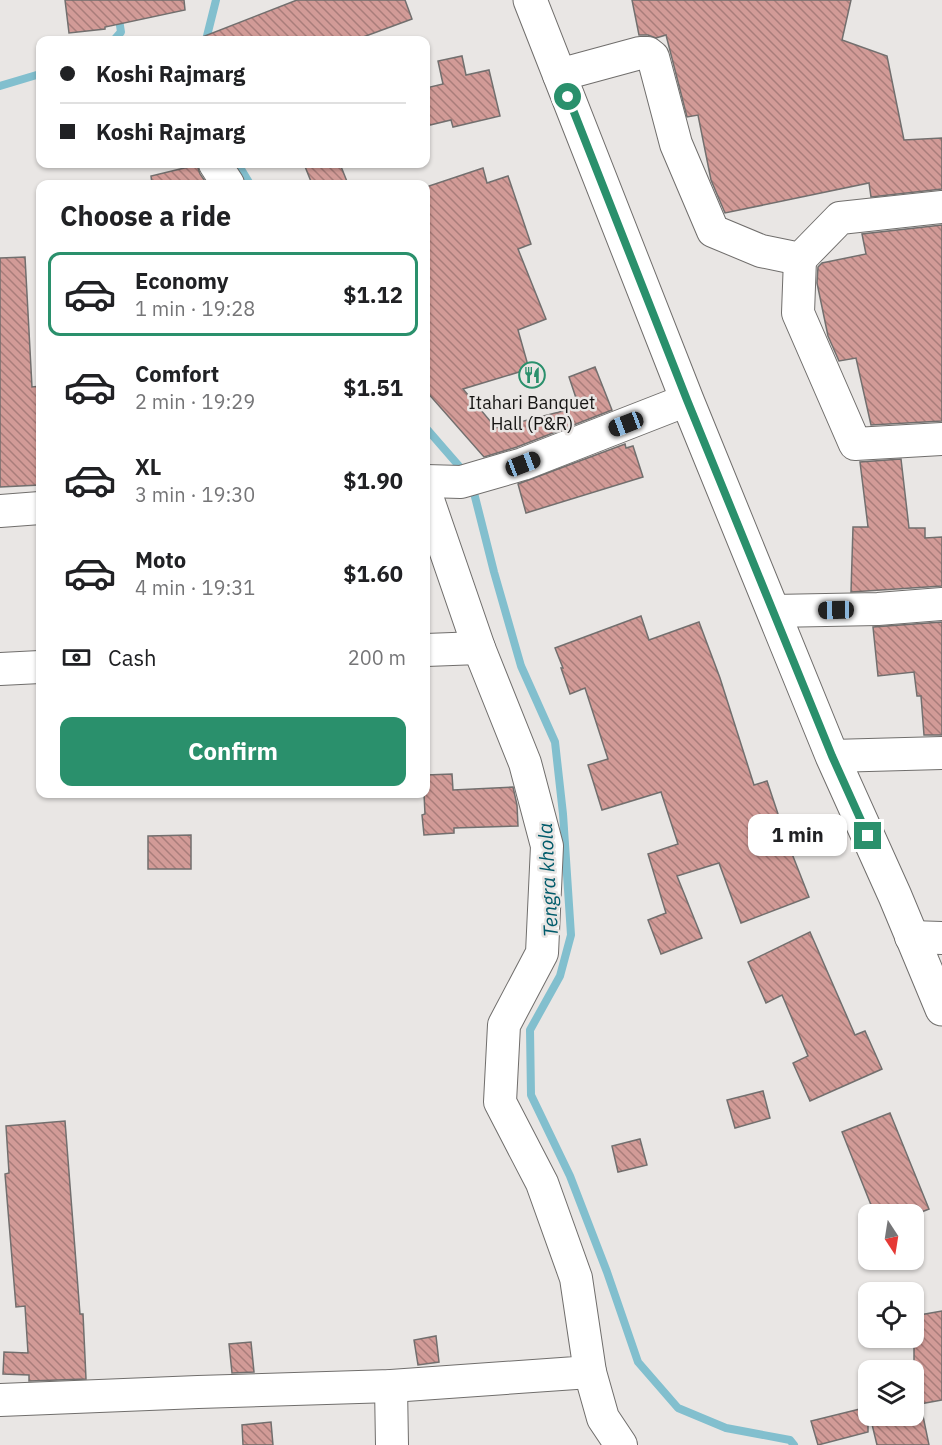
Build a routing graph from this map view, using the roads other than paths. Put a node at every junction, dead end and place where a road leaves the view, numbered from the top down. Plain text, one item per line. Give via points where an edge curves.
1 (530, 0) edge
2 (559, 75) junction
3 (942, 207) edge
4 (800, 259) junction
5 (687, 400) junction
6 (942, 439) edge
7 (430, 481) edge
8 (430, 506) edge
9 (36, 508) edge
10 (0, 511) edge
11 (942, 604) edge
12 (773, 611) junction
13 (479, 648) junction
14 (430, 650) edge
15 (36, 667) edge
16 (0, 669) edge
17 (942, 753) edge
18 (832, 756) junction
19 (927, 937) edge
20 (942, 1009) edge
21 (590, 1372) junction
22 (391, 1386) junction
23 (0, 1400) edge
24 (392, 1445) edge
25 (621, 1445) edge

1 - 2 main road
2 - 4 street via 648,53 653,57 676,144 713,231 761,251
2 - 5 main road
3 - 4 street via 840,218
4 - 6 street via 798,313 855,444
5 - 7 street via 523,464 461,482
5 - 12 main road
8 - 13 street
9 - 10 street
11 - 12 street
12 - 18 main road
13 - 14 street
13 - 21 street via 525,762 547,846 542,953 504,1025 501,1102 542,1183 576,1278
15 - 16 street
17 - 18 street
18 - 19 main road
19 - 20 main road
21 - 22 street
21 - 25 street via 603,1418
22 - 23 street
22 - 24 street

